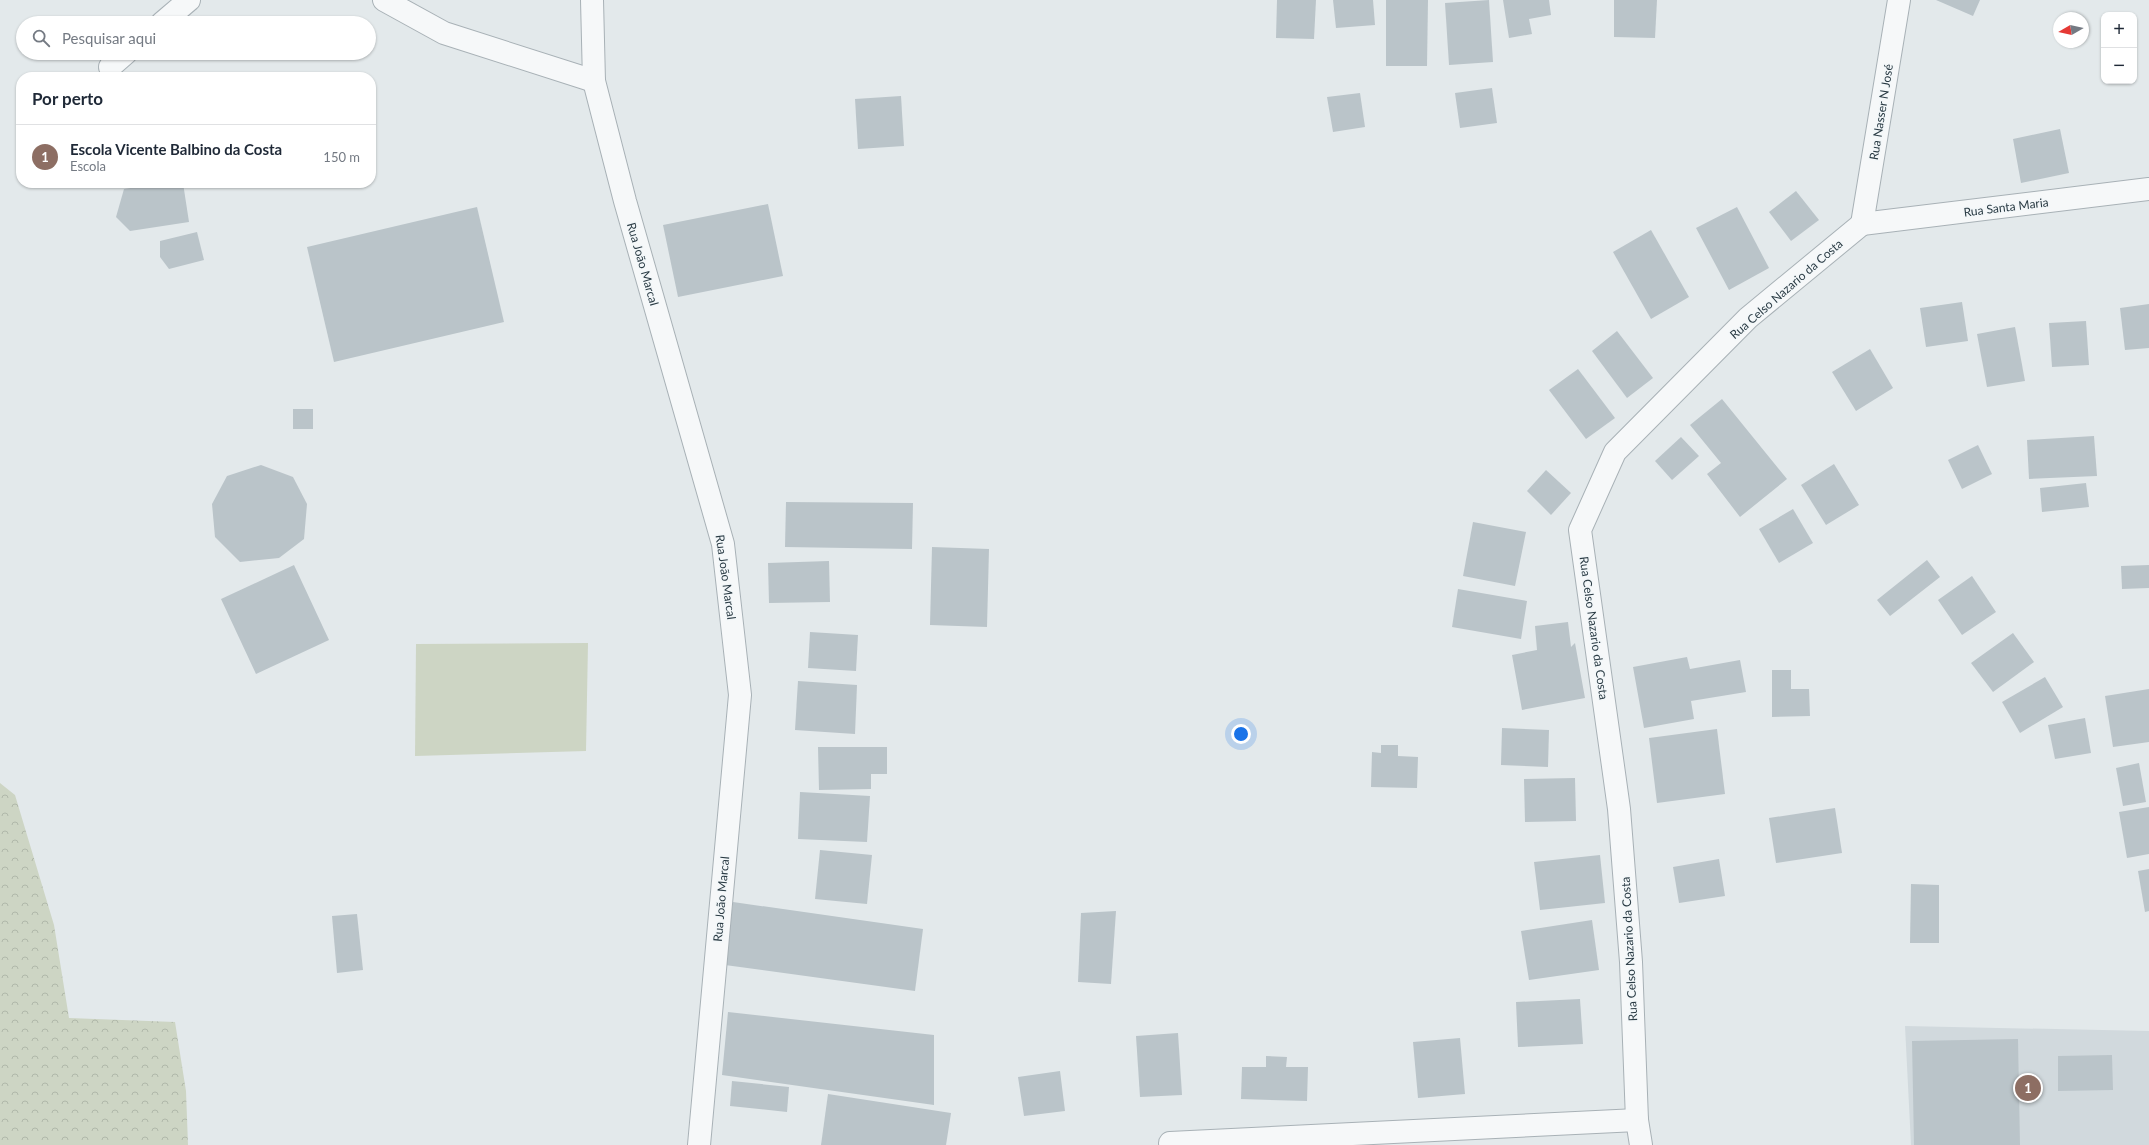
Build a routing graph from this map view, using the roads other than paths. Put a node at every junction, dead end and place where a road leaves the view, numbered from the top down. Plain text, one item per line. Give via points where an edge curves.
1 (189, 0) edge
2 (384, 0) edge
3 (592, 0) edge
4 (1899, 0) edge
5 (170, 16) edge
6 (594, 81) junction
7 (2149, 189) edge
8 (1862, 224) junction
9 (1637, 1120) junction
10 (1170, 1143) dead end
11 (699, 1145) edge
12 (1641, 1145) edge

1 - 5 street
2 - 6 street via 444,33
3 - 6 street, Rua João Marcal
4 - 8 street, Rua Nasser N José
6 - 11 street, Rua João Marcal via 625,202 723,544 740,696
7 - 8 street, Rua Santa Maria
8 - 9 street, Rua Celso Nazario da Costa via 1748,318 1615,452 1580,530 1619,809 1631,962
9 - 10 street
9 - 12 street, Rua Celso Nazario da Costa

